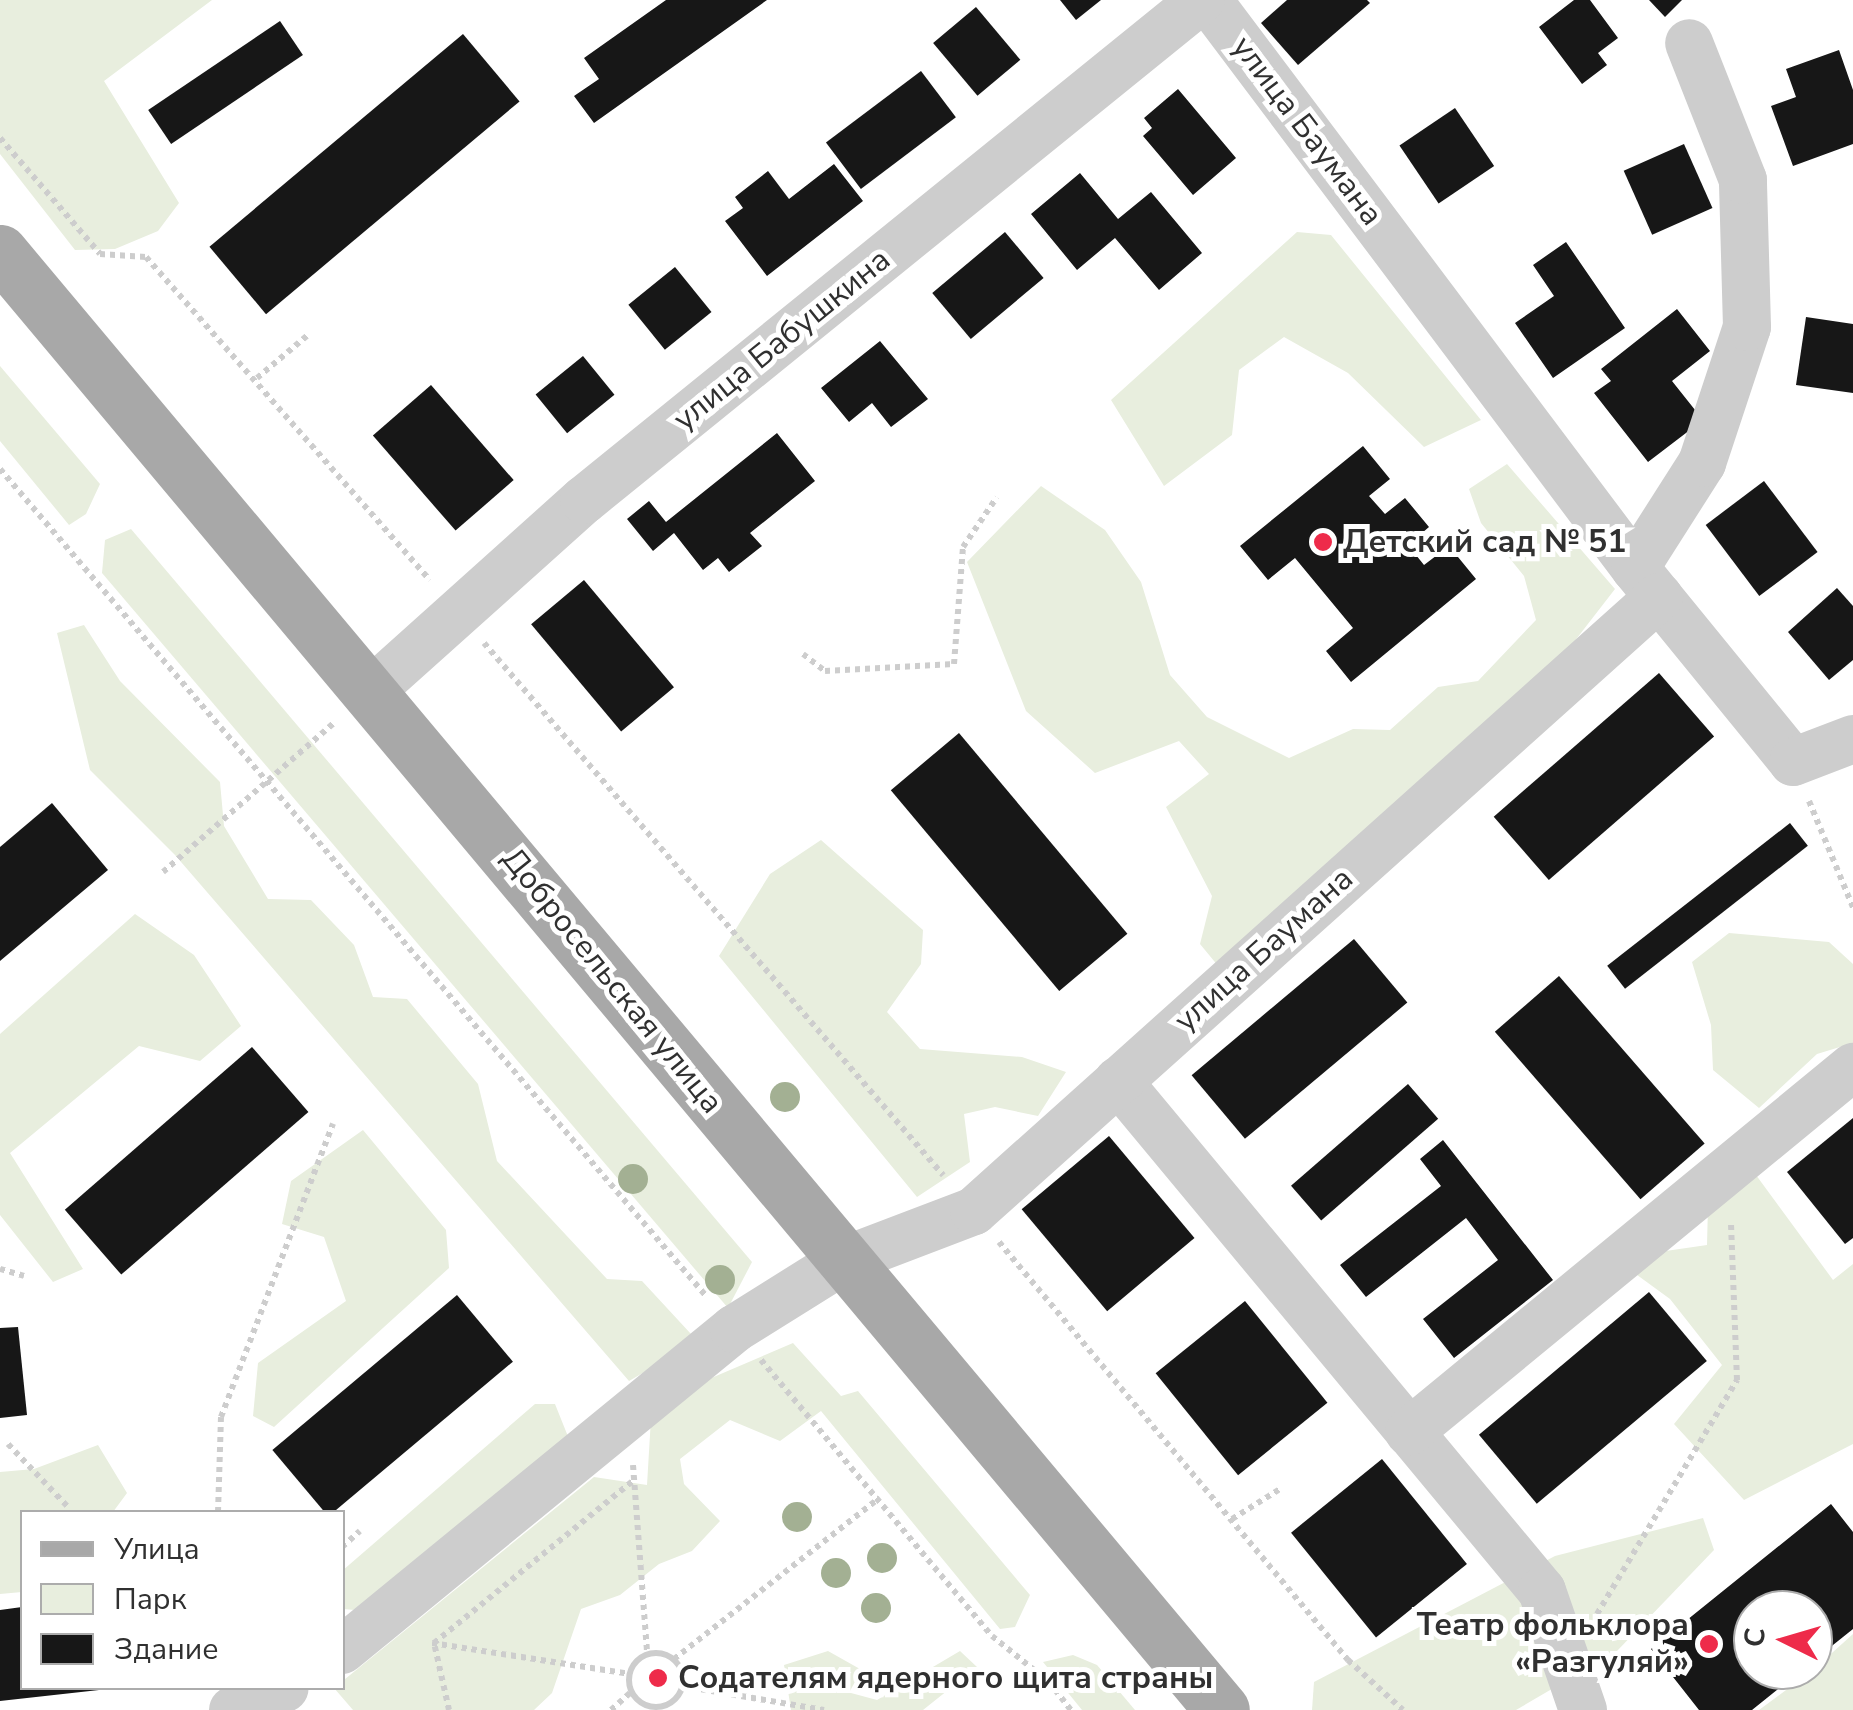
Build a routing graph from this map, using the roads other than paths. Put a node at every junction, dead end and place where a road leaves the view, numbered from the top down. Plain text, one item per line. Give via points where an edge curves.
1 (1205, 0) edge
2 (1689, 42) dead end
3 (0, 252) edge
4 (1647, 582) junction
5 (372, 690) junction
6 (1853, 739) edge
7 (1853, 1067) edge
8 (1118, 1081) junction
9 (843, 1261) junction
10 (1410, 1432) junction
11 (352, 1643) edge
12 (281, 1690) edge
13 (233, 1710) edge
14 (1222, 1710) edge
15 (1583, 1710) edge

1 - 4 street, улица Баумана
1 - 5 street, улица Бабушкина via 584,500
2 - 4 street via 1744,180 1747,327 1702,463
3 - 5 main road, Добросельская улица
4 - 6 street, улица Баумана via 1794,762
4 - 8 street, улица Баумана
5 - 9 main road, Добросельская улица
7 - 10 street
8 - 9 street, улица Баумана via 974,1211
8 - 10 street
9 - 11 street, улица Баумана via 734,1330 628,1411
9 - 14 main road, Добросельская улица
10 - 15 street via 1542,1591
12 - 13 street

